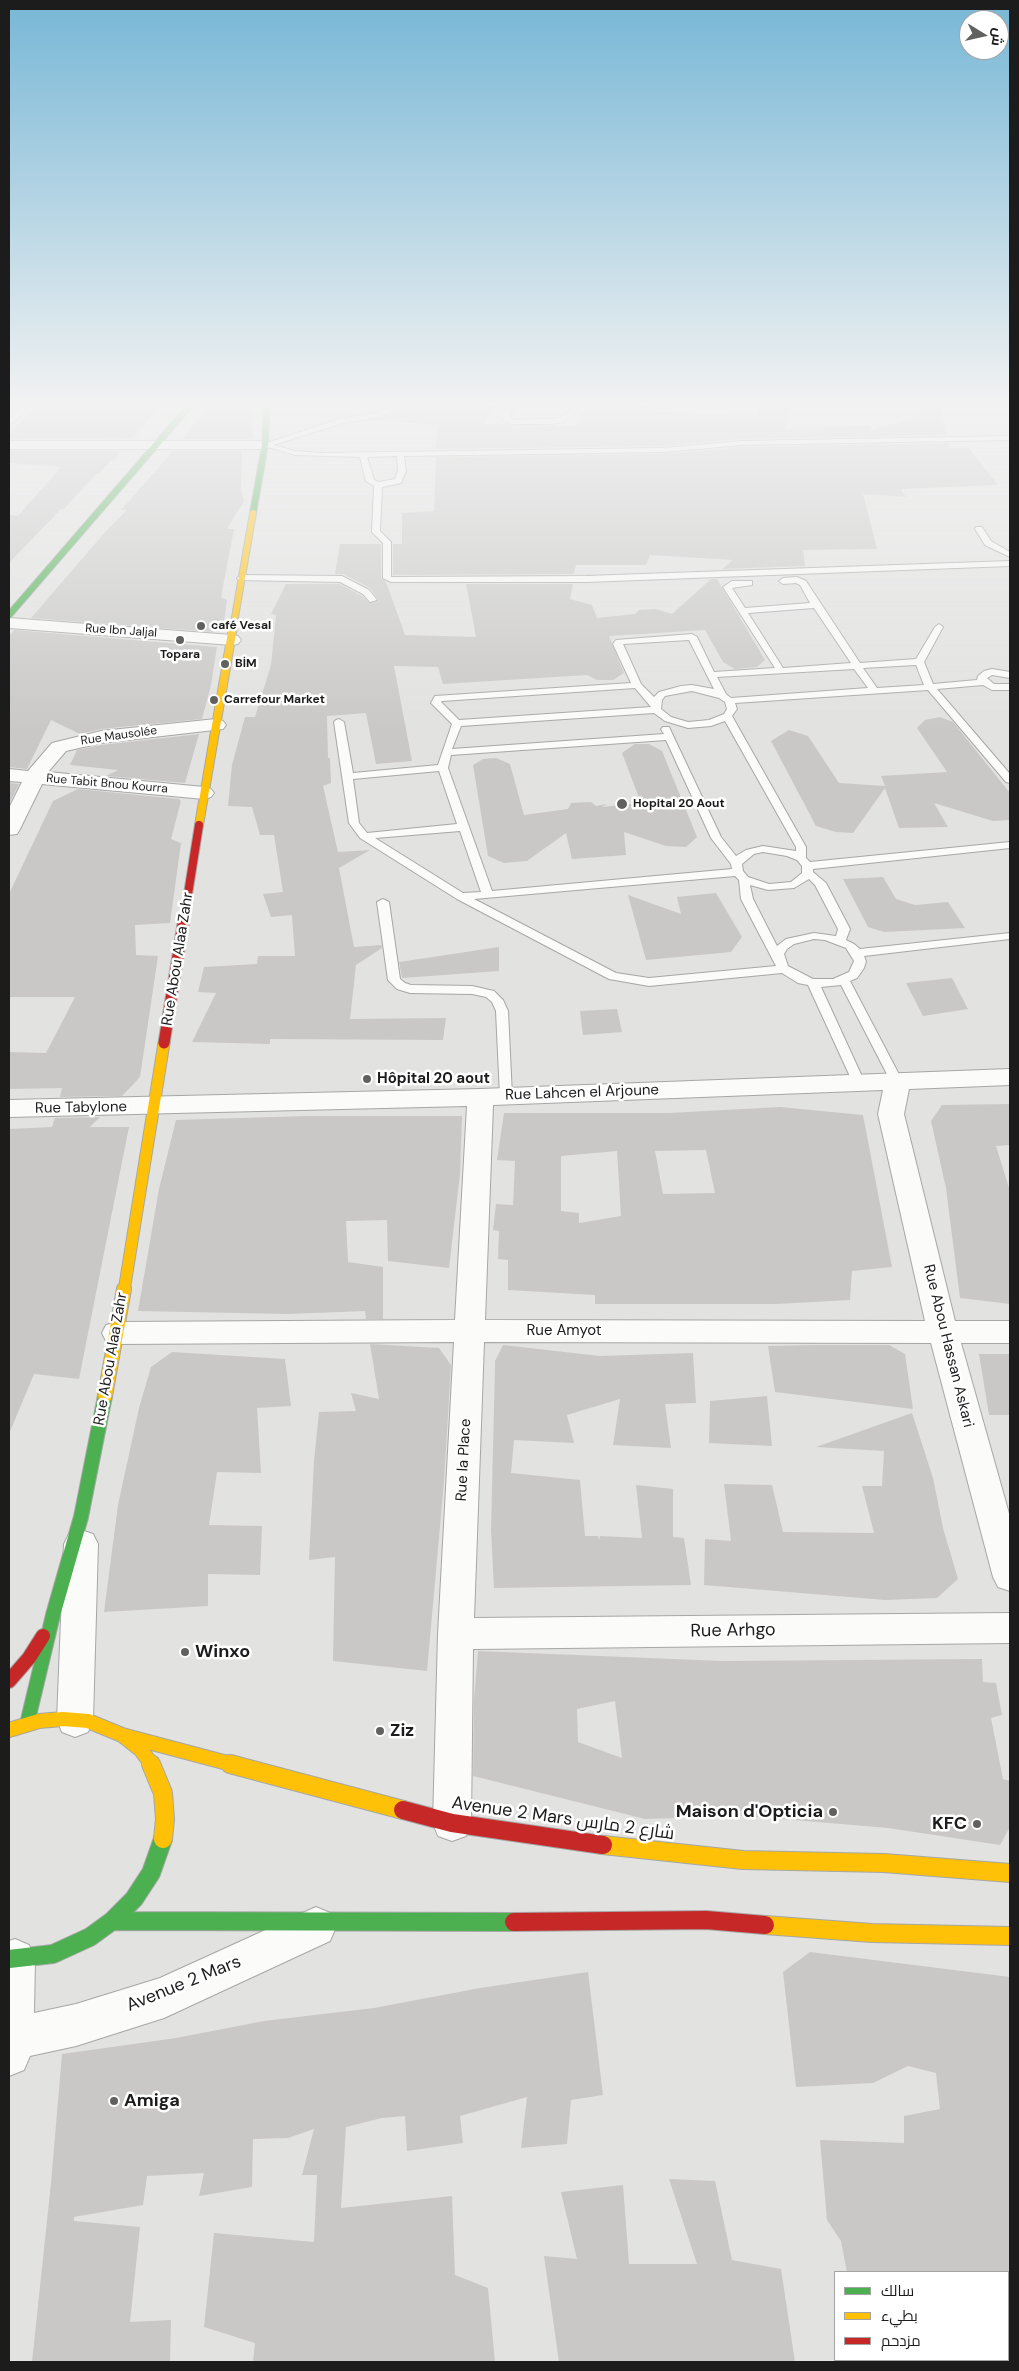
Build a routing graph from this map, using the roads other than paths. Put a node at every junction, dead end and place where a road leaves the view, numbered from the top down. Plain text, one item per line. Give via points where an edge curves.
1 (99, 512) edge
2 (253, 512) edge
3 (377, 512) edge
4 (979, 529) dead end
5 (1010, 555) edge
6 (1010, 564) edge
7 (241, 578) junction
8 (374, 600) dead end
9 (816, 605) junction
10 (742, 611) junction
11 (9, 615) edge
12 (9, 623) edge
13 (939, 627) dead end
14 (232, 640) junction
15 (919, 662) junction
16 (858, 666) junction
17 (781, 670) junction
18 (711, 675) junction
19 (1010, 675) edge
20 (983, 682) junction
21 (637, 685) junction
22 (930, 687) junction
23 (1010, 687) edge
24 (874, 691) junction
25 (726, 698) junction
26 (657, 710) junction
27 (727, 716) junction
28 (338, 722) dead end
29 (457, 723) junction
30 (216, 726) junction
31 (669, 737) junction
32 (446, 752) junction
33 (443, 768) junction
34 (9, 775) edge
35 (348, 776) junction
36 (34, 777) junction
37 (1010, 780) edge
38 (204, 793) junction
39 (464, 827) junction
40 (9, 829) edge
41 (364, 836) junction
42 (1010, 845) edge
43 (805, 866) junction
44 (740, 872) junction
45 (487, 894) junction
46 (461, 897) junction
47 (383, 902) dead end
48 (1009, 934) edge
49 (840, 941) junction
50 (857, 954) junction
51 (781, 966) junction
52 (844, 980) junction
53 (813, 983) junction
54 (1010, 1077) edge
55 (897, 1082) junction
56 (859, 1083) junction
57 (493, 1097) junction
58 (154, 1106) junction
59 (9, 1109) edge
60 (891, 1114) junction
61 (470, 1331) junction
62 (943, 1332) junction
63 (1010, 1332) edge
64 (117, 1333) junction
65 (81, 1517) junction
66 (1010, 1577) edge
67 (54, 1615) junction
68 (1010, 1628) edge
69 (456, 1634) junction
70 (9, 1681) edge
71 (75, 1720) junction
72 (27, 1724) junction
73 (9, 1730) edge
74 (122, 1735) junction
75 (452, 1823) junction
76 (1010, 1873) edge
77 (112, 1921) junction
78 (325, 1922) junction
79 (1010, 1936) edge
80 (12, 1959) edge
81 (10, 2045) edge

1 - 11 street
2 - 7 street, Rue Abou Alaa Zahr
3 - 6 lane via 376,532 387,542 387,578 394,580 586,579
4 - 5 lane via 988,543
7 - 8 lane via 342,579
7 - 14 street, Rue Abou Alaa Zahr
9 - 10 lane
9 - 10 lane via 800,581 728,585
9 - 16 lane
10 - 17 lane
12 - 14 street, Rue Ibn Jaljal
13 - 15 lane
14 - 30 street, Rue Abou Alaa Zahr
15 - 16 lane
15 - 22 lane
16 - 17 lane
16 - 24 lane
17 - 18 lane
18 - 21 lane via 692,637 619,642
18 - 25 lane
19 - 20 lane via 987,673 981,678
20 - 22 lane
20 - 23 lane via 992,687
21 - 26 lane
21 - 29 lane via 438,698 436,703
22 - 24 lane
22 - 37 lane
24 - 25 lane
25 - 26 lane via 703,689 680,689 662,694
25 - 27 lane via 732,709
26 - 27 lane via 672,721 688,725 711,724
26 - 29 lane
26 - 31 lane
27 - 43 lane via 801,847
28 - 35 lane
29 - 32 lane
30 - 36 street, Rue Mausolée via 78,741 59,747
30 - 38 street, Rue Abou Alaa Zahr
31 - 32 lane
31 - 44 lane via 716,838
32 - 33 lane
33 - 35 lane
33 - 39 lane
34 - 36 street, Rue Tabit Bnou Kourra
35 - 41 lane via 354,823
36 - 38 street, Rue Tabit Bnou Kourra
36 - 40 street, Rue Mausolée
38 - 58 street, Rue Abou Alaa Zahr
39 - 41 lane
39 - 45 lane
41 - 46 lane
42 - 43 lane
43 - 44 lane via 799,883 782,888 755,884
43 - 44 lane via 777,849 763,849 741,857
43 - 49 lane via 820,883 844,929
44 - 45 lane
44 - 51 lane via 747,899
45 - 46 lane
46 - 51 lane via 601,971 629,980 649,982
47 - 57 lane via 394,980 400,986 472,990 490,994 497,1000 502,1011
48 - 50 lane
49 - 50 lane
49 - 51 lane via 814,936 790,941 778,954
50 - 52 lane via 858,968
51 - 53 lane via 796,978
52 - 53 lane
52 - 55 lane
53 - 56 lane
54 - 55 street, Rue Lahcen el Arjoune
55 - 56 street, Rue Lahcen el Arjoune
55 - 60 street, Rue Abou Hassan Askari
56 - 57 street, Rue Lahcen el Arjoune
56 - 60 street
57 - 58 street, Rue Lahcen el Arjoune
57 - 61 street, Rue la Place
58 - 59 street, Rue Tabylone
58 - 64 street, Rue Abou Alaa Zahr
60 - 62 street, Rue Abou Hassan Askari
61 - 62 street, Rue Amyot
61 - 64 street, Rue Amyot
61 - 69 street, Rue la Place
62 - 63 street, Rue Amyot
62 - 66 street, Rue Abou Hassan Askari
64 - 65 street, Rue Abou Alaa Zahr
65 - 67 street, Rue Abou Alaa Zahr
65 - 71 street, Rue Abou Alaa Zahr
67 - 70 street via 29,1658
67 - 72 street, Rue Abou Alaa Zahr
68 - 69 street, Rue Arhgo
69 - 75 street, Rue la Place
71 - 72 street via 51,1719
71 - 74 street via 100,1725
72 - 73 street
74 - 75 street, Avenue 2 Mars شارع 2 مارس
74 - 77 street via 141,1750 155,1770 163,1793 165,1819 162,1846 151,1873 134,1899
75 - 76 street, Avenue 2 Mars شارع 2 مارس via 585,1844 743,1860 884,1863
77 - 78 street
77 - 80 street via 66,1949
78 - 79 street via 471,1924 706,1920 872,1934
78 - 81 street, Avenue 2 Mars via 164,1997
80 - 81 street

